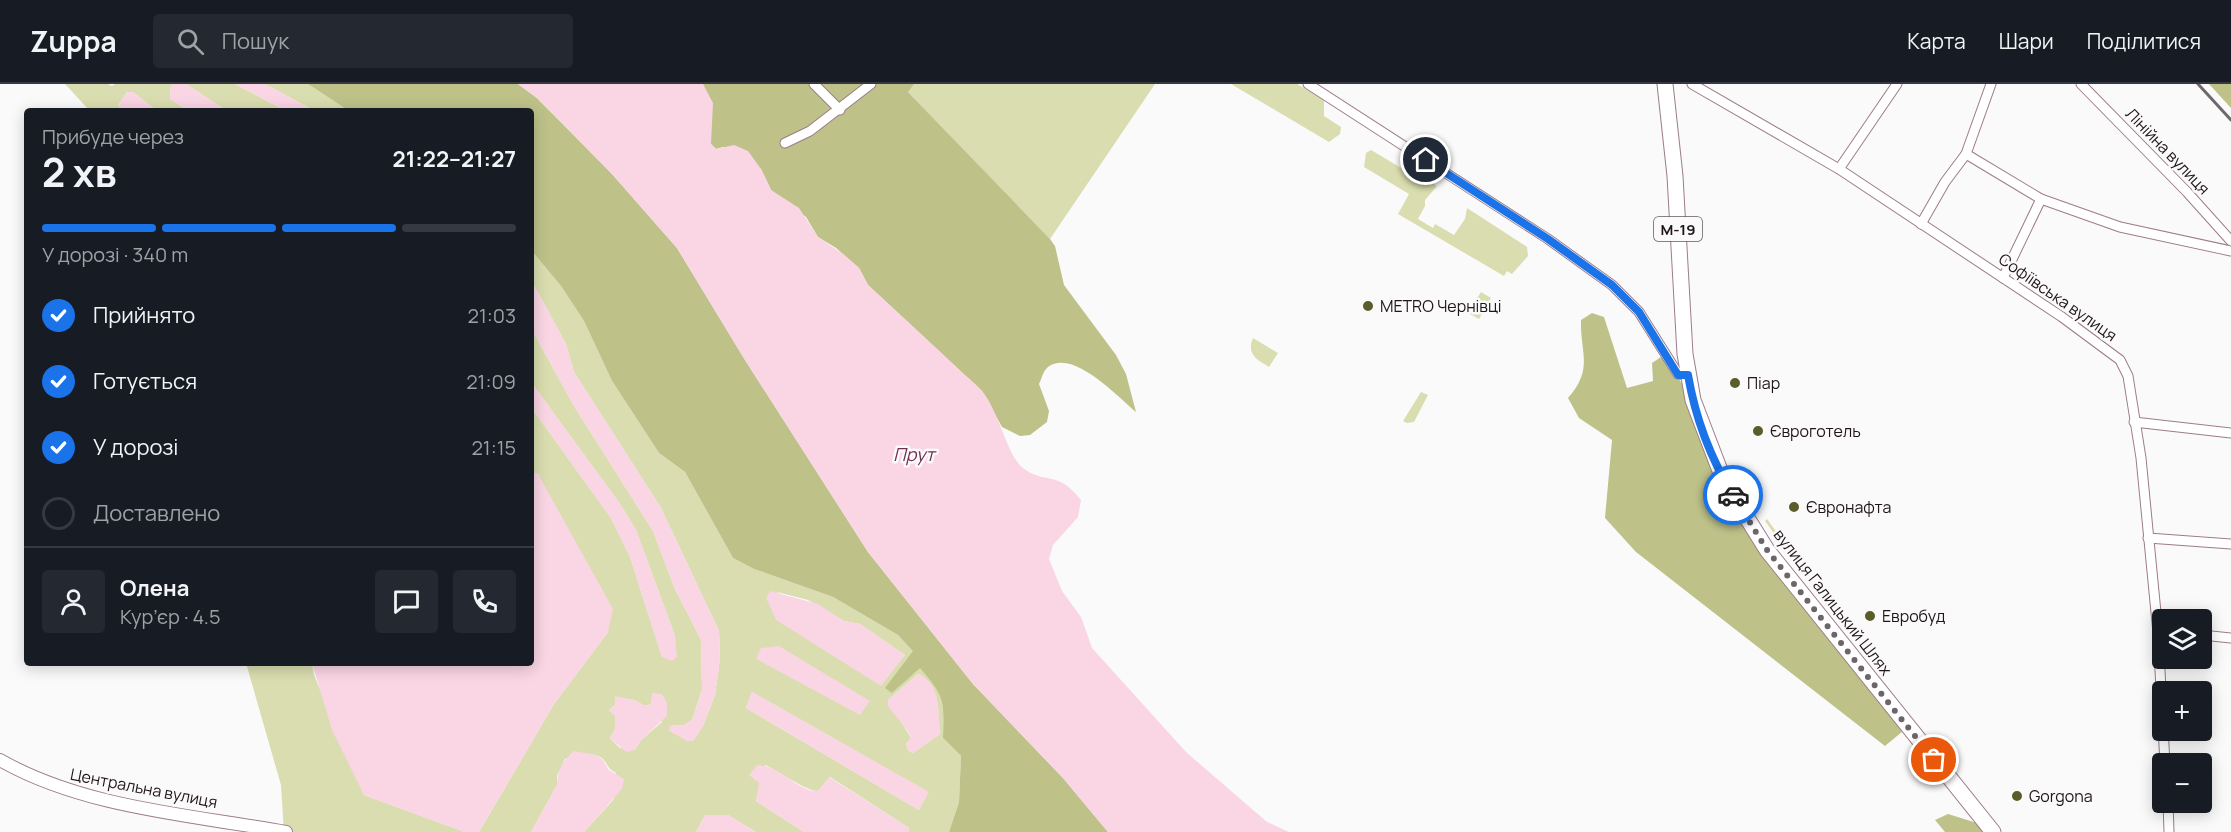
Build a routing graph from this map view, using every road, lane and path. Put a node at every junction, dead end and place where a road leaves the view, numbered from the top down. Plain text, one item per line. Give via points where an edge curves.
1 (814, 84) edge
2 (871, 84) edge
3 (1308, 84) edge
4 (1665, 84) edge
5 (1692, 84) edge
6 (1897, 84) edge
7 (1991, 84) edge
8 (2081, 84) edge
9 (840, 111) junction
10 (784, 143) dead end
11 (1966, 154) junction
12 (1839, 169) junction
13 (2041, 199) junction
14 (1922, 224) junction
15 (2231, 241) edge
16 (2231, 251) edge
17 (2004, 278) junction
18 (1688, 375) junction
19 (2134, 422) junction
20 (2231, 433) edge
21 (2148, 538) junction
22 (2231, 543) edge
23 (2157, 609) edge
24 (2212, 636) edge
25 (2231, 638) edge
26 (2161, 669) edge
27 (2165, 753) edge
28 (0, 760) edge
29 (2168, 813) edge
30 (286, 832) edge
31 (1993, 832) edge
32 (2169, 832) edge

1 - 9 street
2 - 9 street
3 - 18 street via 1548,239 1612,285 1639,312 1678,375
4 - 18 highway, вулиця Галицький Шлях / М-19
5 - 12 street, Софіївська вулиця
6 - 12 street
7 - 11 street
8 - 15 street, Лінійна вулиця
9 - 10 street
11 - 13 street
11 - 14 street
12 - 14 street, Софіївська вулиця
13 - 16 street via 2120,227
13 - 17 street
14 - 17 street, Софіївська вулиця
17 - 19 street, Софіївська вулиця via 2120,360 2128,376
18 - 31 highway, вулиця Галицький Шлях / М-19 via 1692,400 1724,481 1767,550
19 - 20 street
19 - 21 street, Софіївська вулиця
21 - 22 street
21 - 23 street, Софіївська вулиця
24 - 25 street
26 - 27 street, Софіївська вулиця
28 - 30 main road, Центральна вулиця via 56,787
29 - 32 street

